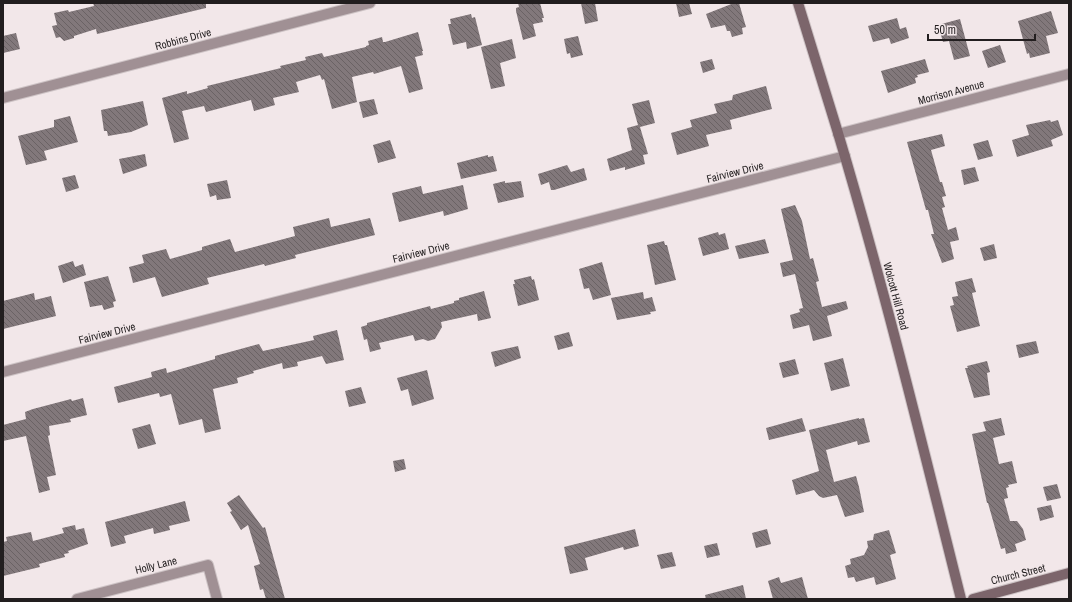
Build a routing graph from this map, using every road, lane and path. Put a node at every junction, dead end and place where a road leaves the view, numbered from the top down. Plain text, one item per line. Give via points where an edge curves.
1 (370, 3) edge
2 (798, 3) edge
3 (1069, 74) edge
4 (3, 98) edge
5 (838, 134) junction
6 (845, 156) junction
7 (3, 372) edge
8 (1069, 573) edge
9 (77, 599) edge
10 (217, 599) edge
11 (961, 599) edge
12 (973, 599) edge

1 - 4 street, Robbins Drive
2 - 5 street, Wolcott Hill Road
3 - 5 street, Morrison Avenue
5 - 6 street, Wolcott Hill Road
6 - 7 street, Fairview Drive
6 - 11 street, Wolcott Hill Road via 904,370
8 - 12 street, Church Street
9 - 10 street, Holly Lane via 208,565

